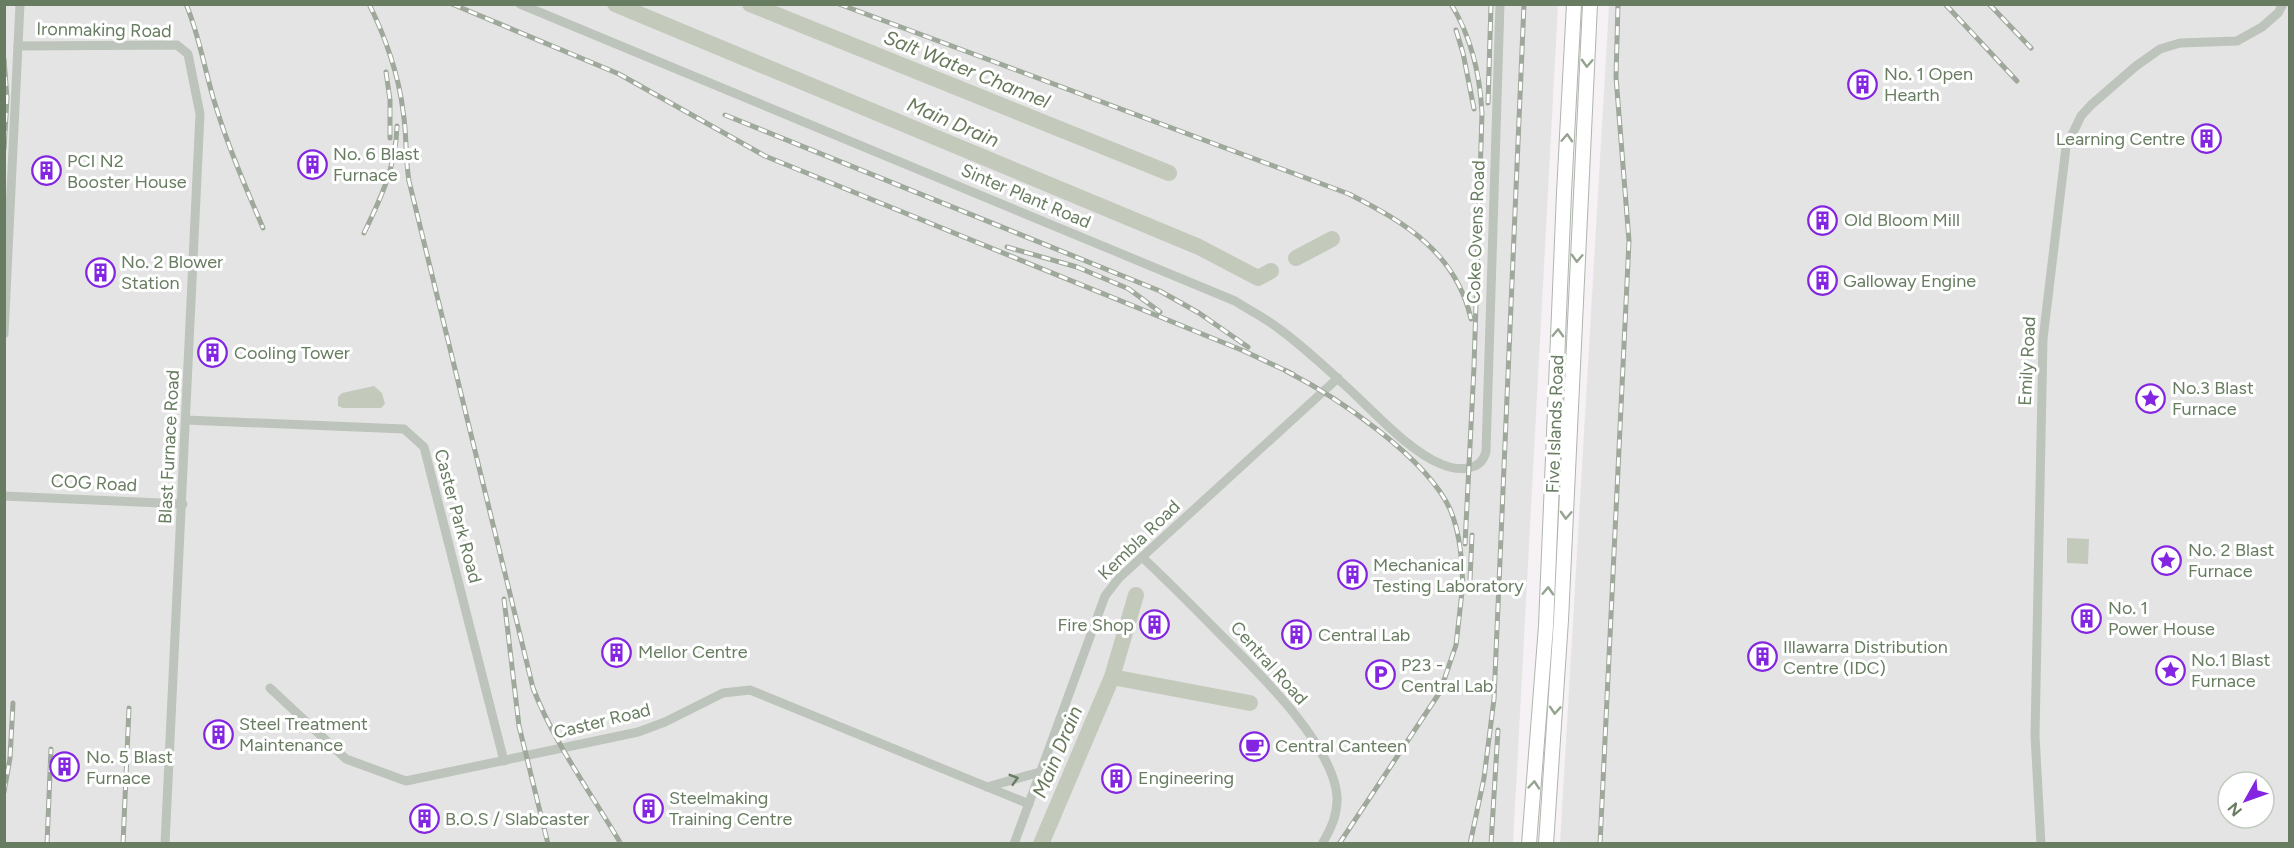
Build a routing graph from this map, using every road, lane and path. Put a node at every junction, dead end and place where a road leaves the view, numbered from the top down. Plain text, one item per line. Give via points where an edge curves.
1 (20, 4) edge
2 (520, 4) edge
3 (1500, 4) edge
4 (1574, 4) edge
5 (1590, 4) edge
6 (2281, 9) edge
7 (18, 46) junction
8 (188, 54) joint
9 (4, 334) edge
10 (1338, 378) junction
11 (186, 420) junction
12 (1483, 460) joint
13 (4, 496) edge
14 (183, 504) junction
15 (1143, 558) junction
16 (270, 688) dead end
17 (504, 761) junction
18 (1040, 772) junction
19 (987, 787) junction
20 (1029, 804) junction
21 (165, 843) edge
22 (1014, 843) edge
23 (1322, 843) edge
24 (1529, 843) edge
25 (1546, 843) edge
26 (2041, 843) edge

1 - 7 street
2 - 10 street, Sinter Plant Road via 1235,301 1277,327
3 - 12 street, Coke Ovens Road
24 -> 4 main road, Five Islands Road via 1546,626
5 -> 25 main road, Five Islands Road via 1562,608
6 - 26 street, Emily Road via 2237,41 2180,43 2160,49 2091,105 2066,147 2043,339 2034,736
7 - 8 street, Ironmaking Road via 177,45
7 - 9 street
8 - 11 street, Blast Furnace Road via 201,114
10 - 12 street, Sinter Plant Road via 1433,460 1452,468 1475,466
10 - 15 street, Kembla Road
11 - 14 street, Blast Furnace Road
11 - 17 street, Caster Park Road via 404,429 424,447
13 - 14 street, COG Road
14 - 21 street, Blast Furnace Road
15 - 18 street, Kembla Road via 1105,596
15 - 23 street, Central Road via 1281,696 1310,738 1329,770 1337,797 1334,820
16 - 17 street, Caster Road via 346,759 406,781
17 - 19 street, Caster Road via 638,732 723,693 750,690
19 -> 18 street
18 - 20 street, Kembla Road
19 - 20 street, Caster Road
20 - 22 street, Kembla Road

